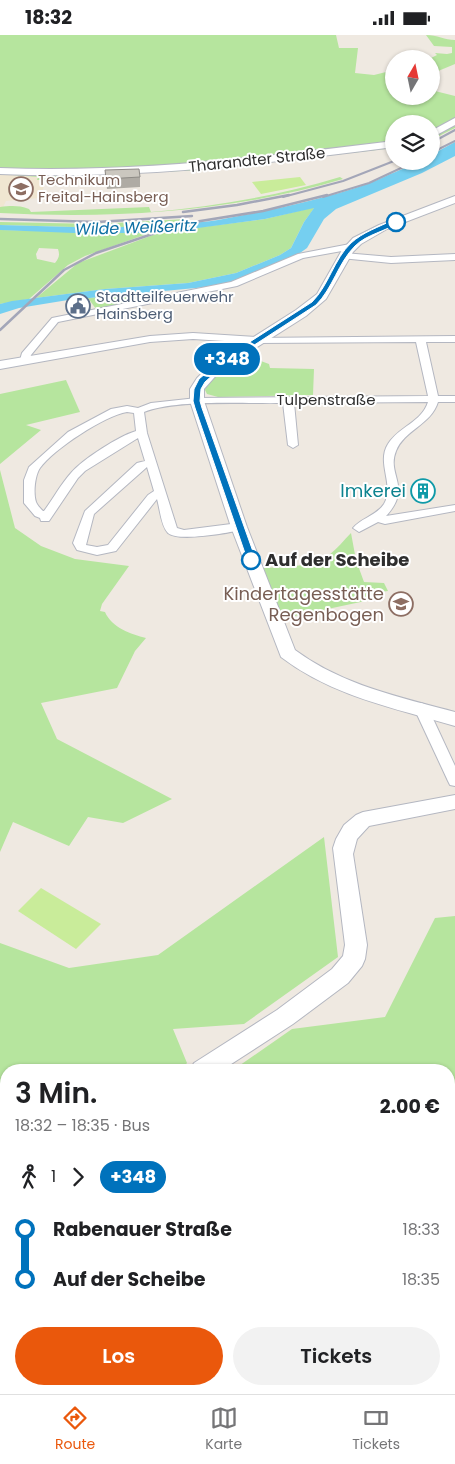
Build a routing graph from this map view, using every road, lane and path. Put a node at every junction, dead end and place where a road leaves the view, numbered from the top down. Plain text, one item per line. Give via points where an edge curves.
1 (455, 121) edge
2 (440, 130) edge
3 (385, 145) edge
4 (0, 171) edge
5 (455, 199) edge
6 (347, 251) junction
7 (455, 257) edge
8 (420, 339) junction
9 (455, 339) edge
10 (257, 340) junction
11 (25, 360) junction
12 (0, 365) edge
13 (455, 399) edge
14 (288, 400) junction
15 (196, 401) junction
16 (433, 402) junction
17 (455, 407) edge
18 (139, 411) junction
19 (142, 433) junction
20 (293, 445) dead end
21 (151, 463) junction
22 (160, 493) junction
23 (455, 508) edge
24 (380, 516) junction
25 (239, 527) junction
26 (359, 528) dead end
27 (421, 708) junction
28 (455, 719) edge
29 (455, 781) edge
30 (455, 802) edge
31 (211, 1064) edge

1 - 2 main road
3 - 4 main road, Tharandter Straße via 202,167 85,173
5 - 6 main road via 375,230
6 - 7 street via 391,260
6 - 10 main road via 314,303
6 - 11 street via 301,256 234,284 55,320
8 - 9 street
8 - 10 street
8 - 16 street
10 - 11 street via 172,337
10 - 15 main road via 209,373 199,385
11 - 12 street
13 - 16 street, Tulpenstraße
14 - 15 street, Tulpenstraße
14 - 16 street, Tulpenstraße
14 - 20 street
15 - 18 street via 151,406
15 - 25 main road
16 - 17 street
16 - 24 street via 420,422 392,445 389,460 394,493
18 - 19 street
18 - 19 street via 115,411 72,434 35,467 30,480 30,503 45,517 82,469 129,437
19 - 21 street
21 - 22 street
21 - 22 street via 141,465 89,513 79,543 81,547 97,551 112,548 152,497
22 - 25 street via 176,533
23 - 24 street via 385,520
24 - 26 street
25 - 27 main road via 287,653 321,677
27 - 28 main road
27 - 29 street
30 - 31 main road via 363,820 352,827 343,854 356,945 354,959 340,976 285,1017

